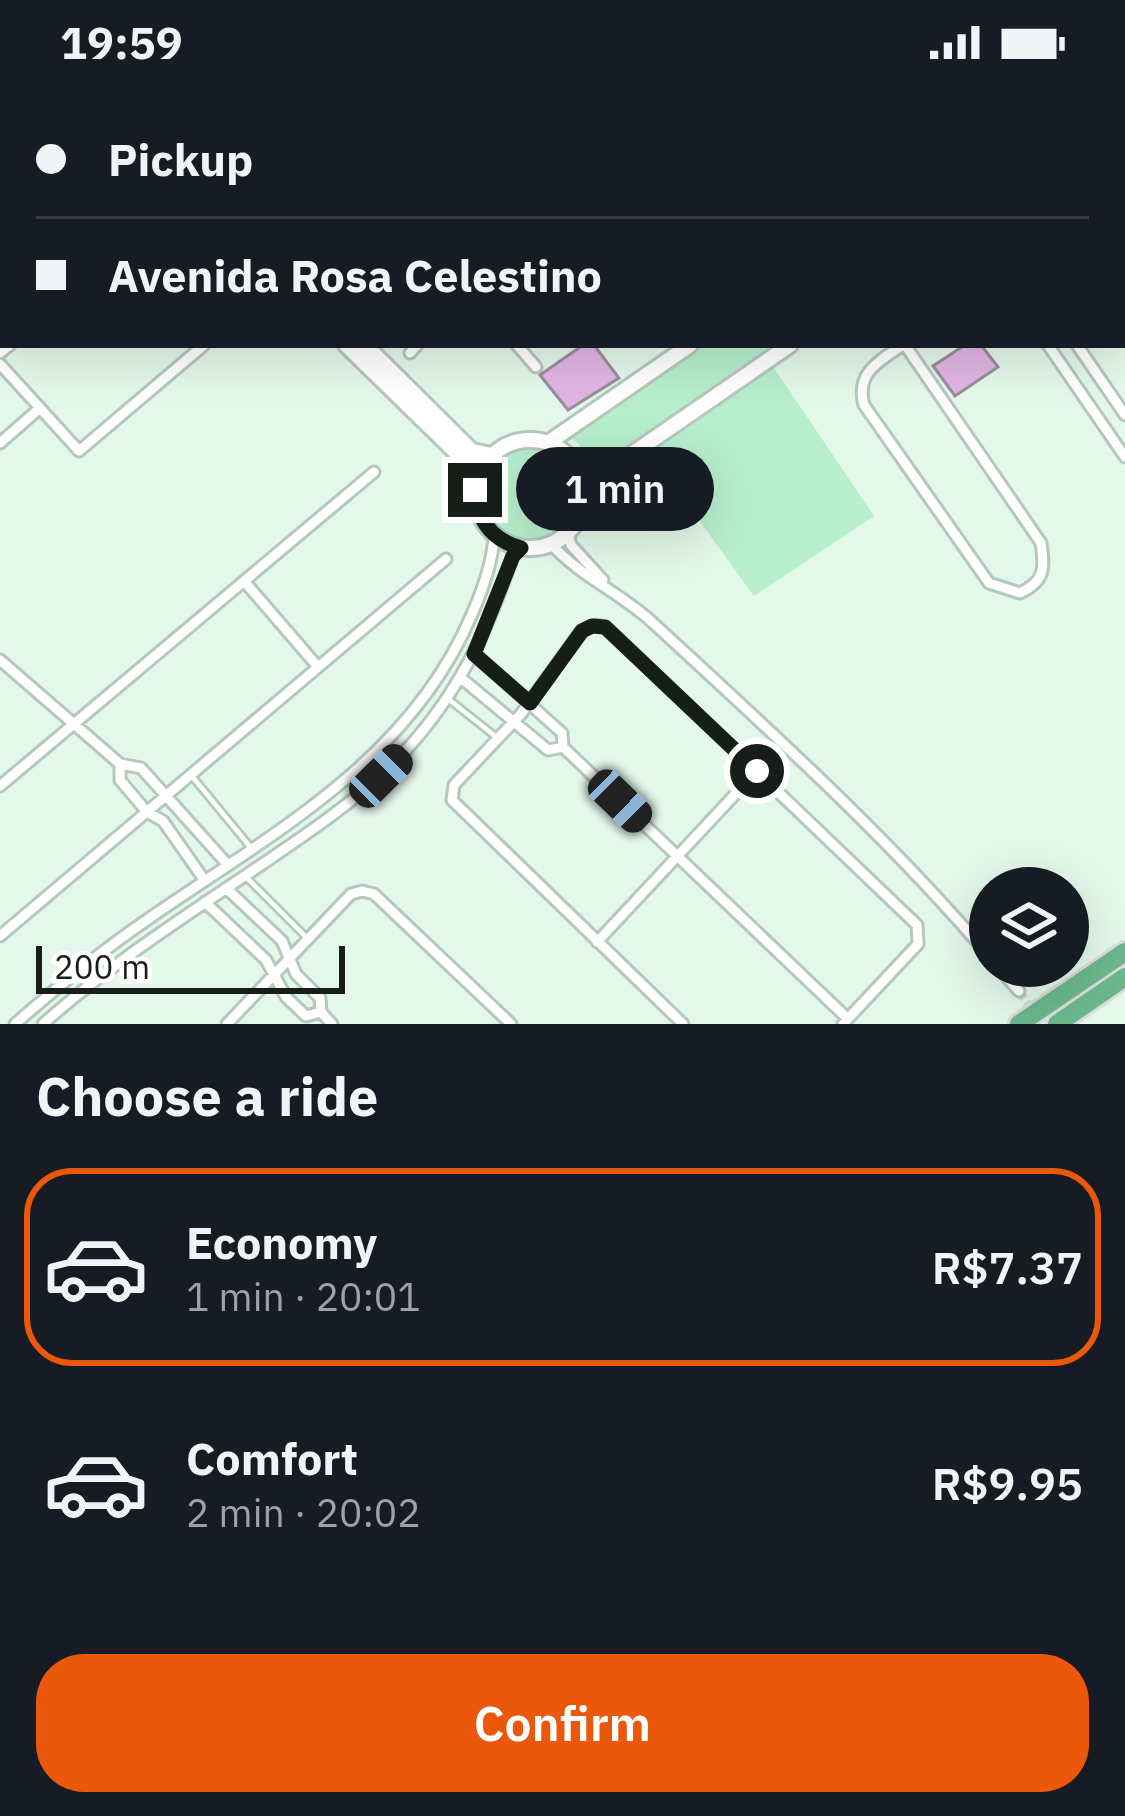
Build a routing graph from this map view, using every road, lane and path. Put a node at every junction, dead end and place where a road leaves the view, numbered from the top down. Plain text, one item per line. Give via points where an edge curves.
1 (200, 348) edge
2 (349, 348) edge
3 (368, 348) edge
4 (520, 348) edge
5 (686, 348) edge
6 (786, 348) edge
7 (900, 348) edge
8 (906, 348) edge
9 (1050, 348) edge
10 (1079, 348) edge
11 (0, 364) edge
12 (536, 367) dead end
13 (40, 408) junction
14 (1125, 415) edge
15 (0, 442) edge
16 (548, 443) junction
17 (492, 455) junction
18 (1125, 457) edge
19 (374, 472) dead end
20 (477, 481) junction
21 (584, 488) junction
22 (568, 533) junction
23 (494, 535) junction
24 (551, 544) junction
25 (521, 548) junction
26 (446, 559) dead end
27 (244, 580) junction
28 (606, 585) junction
29 (474, 654) junction
30 (0, 660) edge
31 (318, 668) junction
32 (461, 678) junction
33 (500, 678) junction
34 (485, 694) junction
35 (447, 698) junction
36 (530, 703) junction
37 (415, 711) junction
38 (515, 721) junction
39 (430, 723) junction
40 (74, 724) junction
41 (500, 739) junction
42 (562, 747) junction
43 (120, 764) junction
44 (757, 771) junction
45 (190, 775) junction
46 (0, 786) edge
47 (167, 795) junction
48 (147, 812) junction
49 (304, 814) junction
50 (314, 829) junction
51 (204, 835) junction
52 (252, 849) junction
53 (186, 851) junction
54 (677, 856) junction
55 (228, 865) junction
56 (245, 876) junction
57 (205, 881) junction
58 (226, 888) junction
59 (206, 902) junction
60 (260, 920) junction
61 (145, 921) junction
62 (969, 932) edge
63 (0, 936) edge
64 (155, 936) junction
65 (243, 936) junction
66 (308, 939) junction
67 (597, 942) junction
68 (1125, 952) edge
69 (290, 958) junction
70 (275, 974) junction
71 (1125, 977) edge
72 (1015, 987) edge
73 (1019, 991) tunnel mouth
74 (320, 1012) junction
75 (845, 1021) edge
76 (15, 1024) edge
77 (43, 1024) edge
78 (227, 1024) edge
79 (332, 1024) edge
80 (511, 1024) edge
81 (683, 1024) edge
82 (1019, 1024) edge
83 (1057, 1024) edge

1 - 13 street via 79,451
2 - 20 street
3 - 17 street via 472,451
4 - 12 street
5 - 16 street
6 - 21 street
7 - 8 street via 865,374 864,405 989,583 1020,593 1036,585 1045,568 1041,543
9 - 18 street
10 - 14 street
11 - 13 street
13 - 15 street
16 - 17 street via 518,441
16 - 21 street via 572,460
17 - 20 street
19 - 27 street
20 - 23 street via 478,510
21 - 22 street
22 - 24 street
22 - 28 street
23 - 25 street
23 - 37 street via 467,626
24 - 25 street
24 - 28 street
25 - 29 street
26 - 31 street
27 - 31 street
27 - 40 street
28 - 62 street via 803,760
29 - 32 street
29 - 33 street
30 - 40 street
31 - 45 street
32 - 34 street
32 - 35 street
33 - 34 street
33 - 36 street
34 - 38 street
35 - 39 street
35 - 41 lane
36 - 38 street
36 - 42 street via 562,733
36 - 44 street via 582,631 601,626
37 - 39 street
37 - 49 street via 368,763
38 - 41 street
38 - 42 street via 548,750
39 - 50 street via 381,776
40 - 43 street
40 - 46 street
41 - 67 street via 454,785 454,804
42 - 54 street
43 - 47 street via 138,766
43 - 48 street via 118,777
44 - 54 street
44 - 75 street via 917,925 918,944
45 - 47 street
45 - 52 lane
47 - 48 street
47 - 51 street
48 - 53 street
48 - 63 street
49 - 50 street
49 - 52 street
50 - 56 street
51 - 53 street
51 - 55 street
52 - 55 street
53 - 57 street
54 - 67 street
54 - 75 street
55 - 57 street
56 - 58 street
56 - 66 lane
57 - 61 street
58 - 59 street
58 - 60 street
59 - 64 street
59 - 65 street
60 - 65 street
60 - 69 street
61 - 64 street
61 - 76 street
64 - 77 street
65 - 70 street
66 - 69 street
66 - 80 street via 351,894 370,892
67 - 81 street
68 - 82 highway
69 - 70 street
69 - 74 street via 322,1001
70 - 74 street via 306,1016
70 - 78 street
71 - 83 highway
72 - 73 street
74 - 79 street

